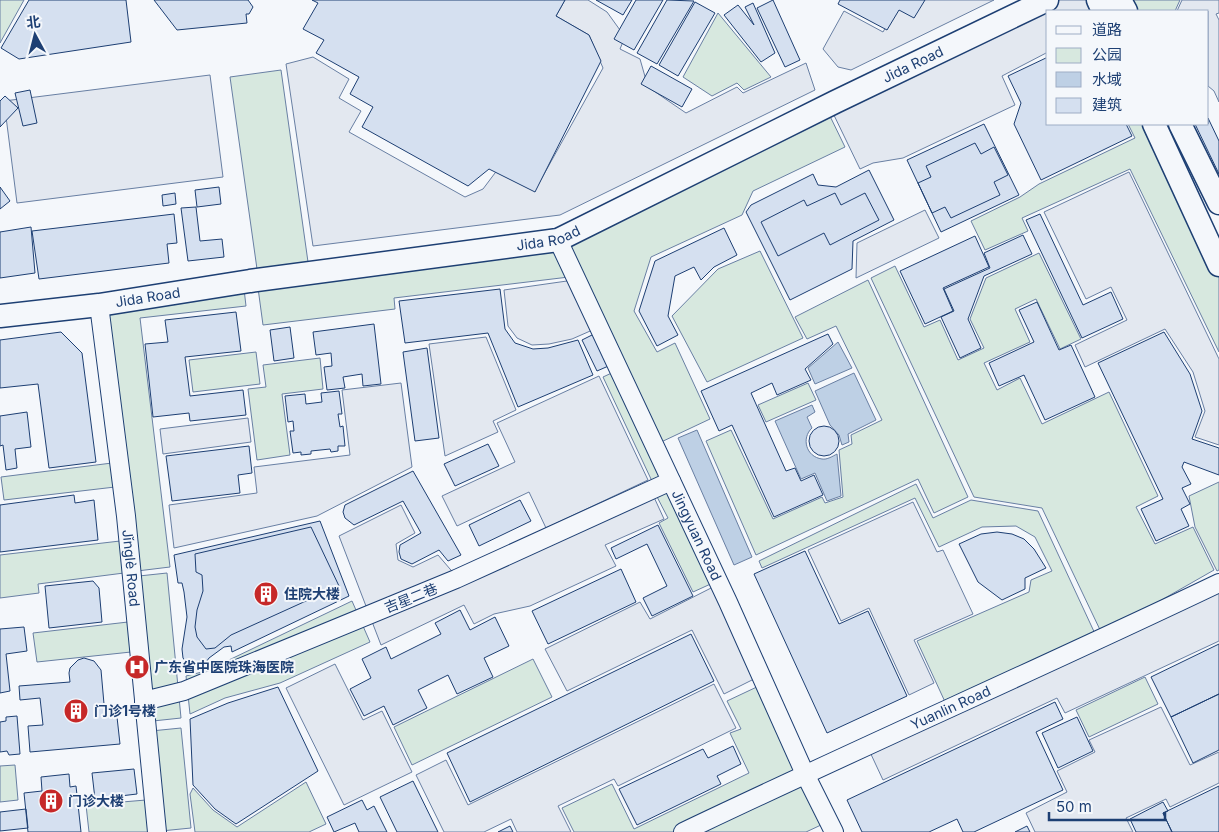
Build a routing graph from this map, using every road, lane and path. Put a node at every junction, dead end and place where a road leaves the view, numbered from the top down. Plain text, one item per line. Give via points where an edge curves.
1 (1047, 0) edge
2 (1154, 125) edge
3 (1180, 125) edge
4 (1219, 204) edge
5 (558, 240) junction
6 (1219, 265) edge
7 (99, 305) junction
8 (0, 316) edge
9 (672, 481) junction
10 (1219, 583) edge
11 (144, 700) junction
12 (805, 774) junction
13 (157, 832) edge
14 (683, 832) edge
15 (834, 832) edge

1 - 5 main road, Jida Road
2 - 6 main road
3 - 4 main road
5 - 7 main road, Jida Road
5 - 9 street, Jingyuan Road
7 - 8 main road, Jida Road
7 - 11 street, Jǐnglè Road via 126,516
9 - 11 street, 吉星二巷 via 456,580 184,692
9 - 12 street, Jingyuan Road
10 - 12 street, Yuanlin Road
11 - 13 street, Jǐnglè Road
12 - 14 street, Yuanlin Road
12 - 15 street, Jingyuan Road

